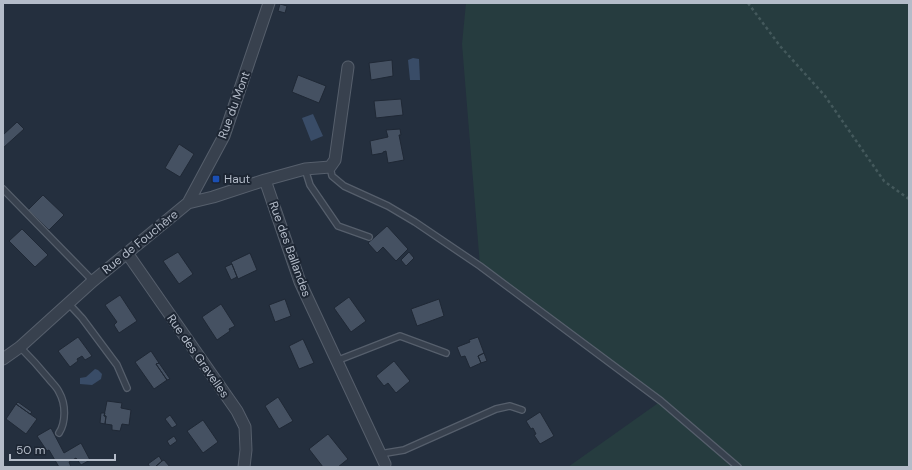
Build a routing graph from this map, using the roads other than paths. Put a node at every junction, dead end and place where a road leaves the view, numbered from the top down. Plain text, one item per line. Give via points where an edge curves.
1 (269, 3) edge
2 (348, 67) dead end
3 (330, 167) junction
4 (305, 169) junction
5 (266, 180) junction
6 (3, 189) edge
7 (188, 203) junction
8 (369, 236) dead end
9 (127, 253) junction
10 (93, 281) junction
11 (68, 304) junction
12 (20, 347) junction
13 (446, 353) dead end
14 (3, 359) edge
15 (336, 361) junction
16 (127, 388) dead end
17 (522, 410) dead end
18 (59, 433) dead end
19 (382, 459) joint
20 (244, 467) edge
21 (738, 467) edge

1 - 7 street, Rue du Mont via 224,136
2 - 3 street via 335,160
3 - 4 street
3 - 21 lane via 332,176 344,186 402,214 486,271 661,401
4 - 5 street
4 - 8 lane via 310,185 338,226
5 - 7 street
5 - 15 street, Rue des Ballandes via 300,282
6 - 10 lane, Rue de Fouchère
7 - 9 street, Rue de Fouchère
9 - 10 street, Rue de Fouchère
9 - 20 street, Rue des Gravelles via 237,411 245,427
10 - 11 street, Rue de Fouchère
11 - 12 street, Rue de Fouchère
11 - 16 lane via 82,318 117,365
12 - 14 street, Rue de Fouchère
12 - 18 lane via 59,392 64,414 63,427
13 - 15 lane via 400,336
15 - 19 street, Rue des Ballandes
17 - 19 lane, Rue des Ballandes via 510,406 496,410

